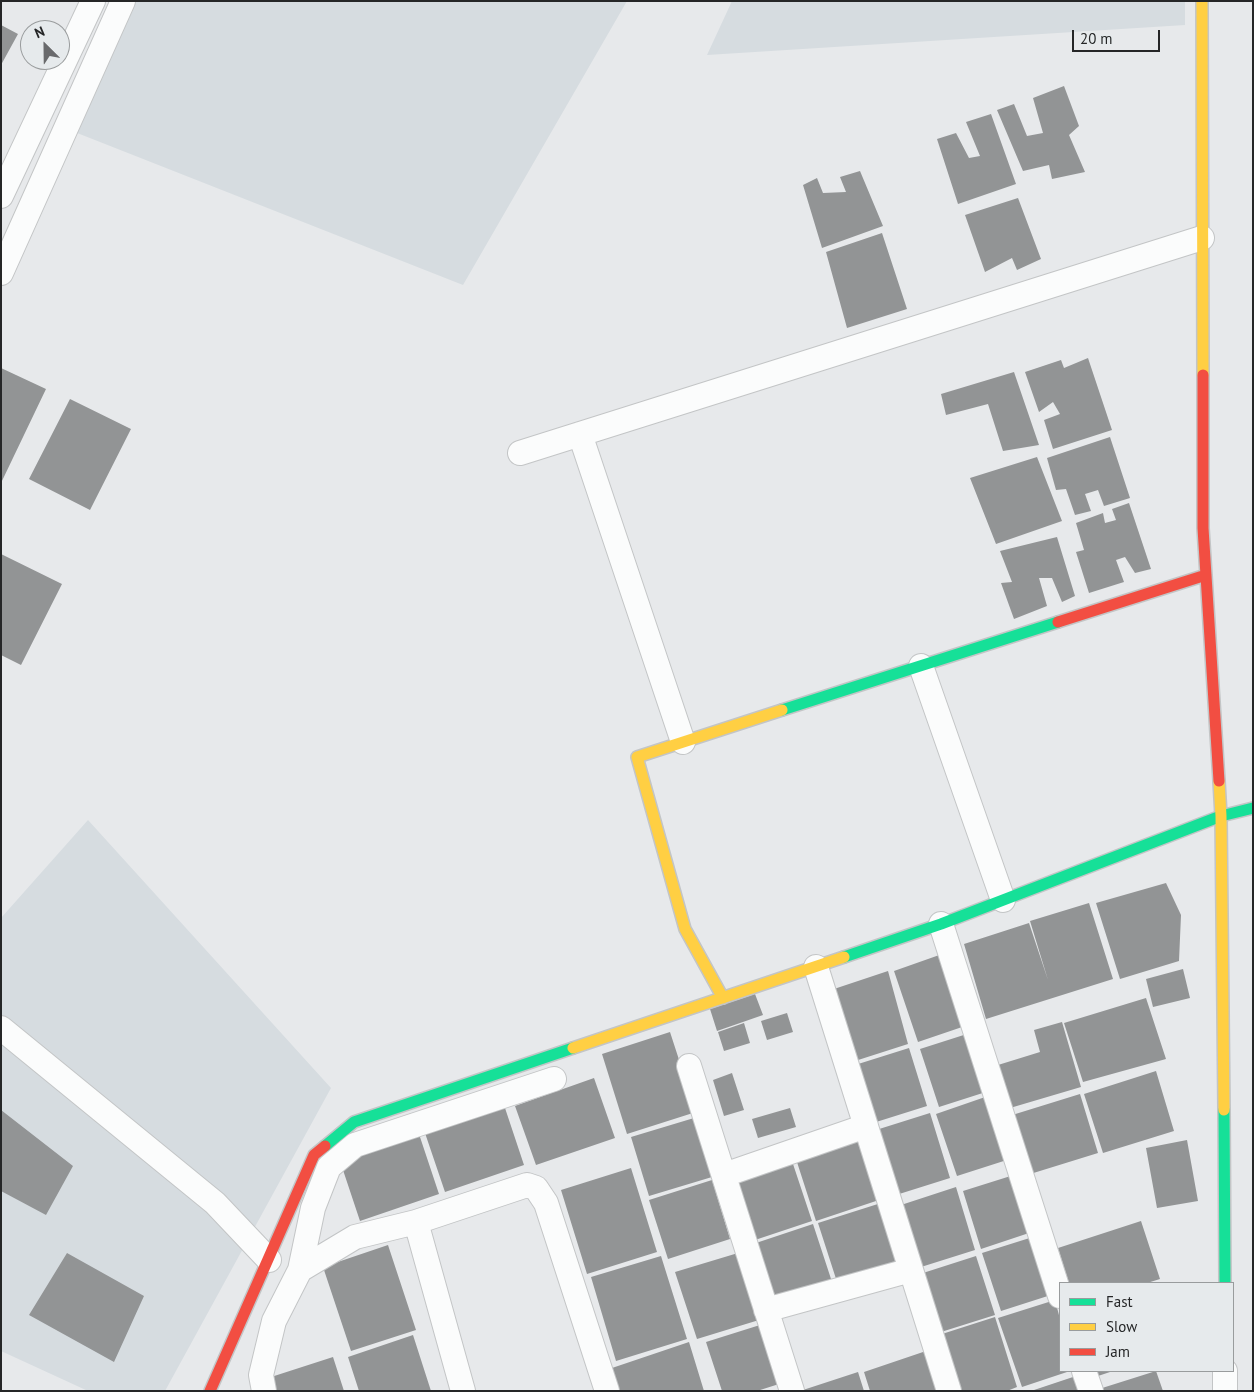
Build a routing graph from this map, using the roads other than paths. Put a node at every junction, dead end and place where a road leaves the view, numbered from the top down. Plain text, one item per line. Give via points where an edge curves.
1 (92, 1) edge
2 (123, 1) edge
3 (1202, 1) edge
4 (1, 196) edge
5 (1202, 238) junction
6 (1, 273) edge
7 (580, 434) junction
8 (520, 453) dead end
9 (1206, 575) junction
10 (921, 666) junction
11 (683, 742) junction
12 (1253, 808) edge
13 (1221, 816) junction
14 (1003, 900) junction
15 (941, 924) junction
16 (816, 967) junction
17 (723, 998) junction
18 (1, 1028) edge
19 (689, 1066) dead end
20 (554, 1079) dead end
21 (866, 1126) junction
22 (724, 1175) junction
23 (416, 1222) junction
24 (269, 1260) junction
25 (300, 1270) junction
26 (911, 1270) junction
27 (1225, 1282) edge
28 (1059, 1293) edge
29 (766, 1310) junction
30 (1084, 1372) edge
31 (1225, 1372) edge
32 (210, 1391) edge
33 (264, 1391) edge
34 (463, 1391) edge
35 (607, 1391) edge
36 (792, 1391) edge
37 (949, 1391) edge
38 (1091, 1391) edge
39 (1225, 1391) edge

1 - 4 street
2 - 6 street
3 - 5 street
5 - 7 street
5 - 9 street
7 - 8 street
7 - 11 street
9 - 10 street
9 - 13 street
10 - 11 street
10 - 14 street
11 - 17 street via 637,757 684,928
12 - 13 street
13 - 14 street
13 - 27 street
14 - 15 street
15 - 16 street
15 - 28 street
16 - 17 street
16 - 21 street
17 - 24 street via 354,1122 314,1155
18 - 24 street via 215,1203
19 - 22 street
20 - 25 street via 356,1145 329,1167 313,1208
21 - 22 street
21 - 26 street
22 - 29 street
23 - 25 street via 354,1237
23 - 34 street
23 - 35 street via 527,1185 536,1188 546,1203
24 - 32 street
25 - 33 street via 274,1321 261,1375
26 - 29 street
26 - 37 street
29 - 36 street
30 - 38 street
31 - 39 street

